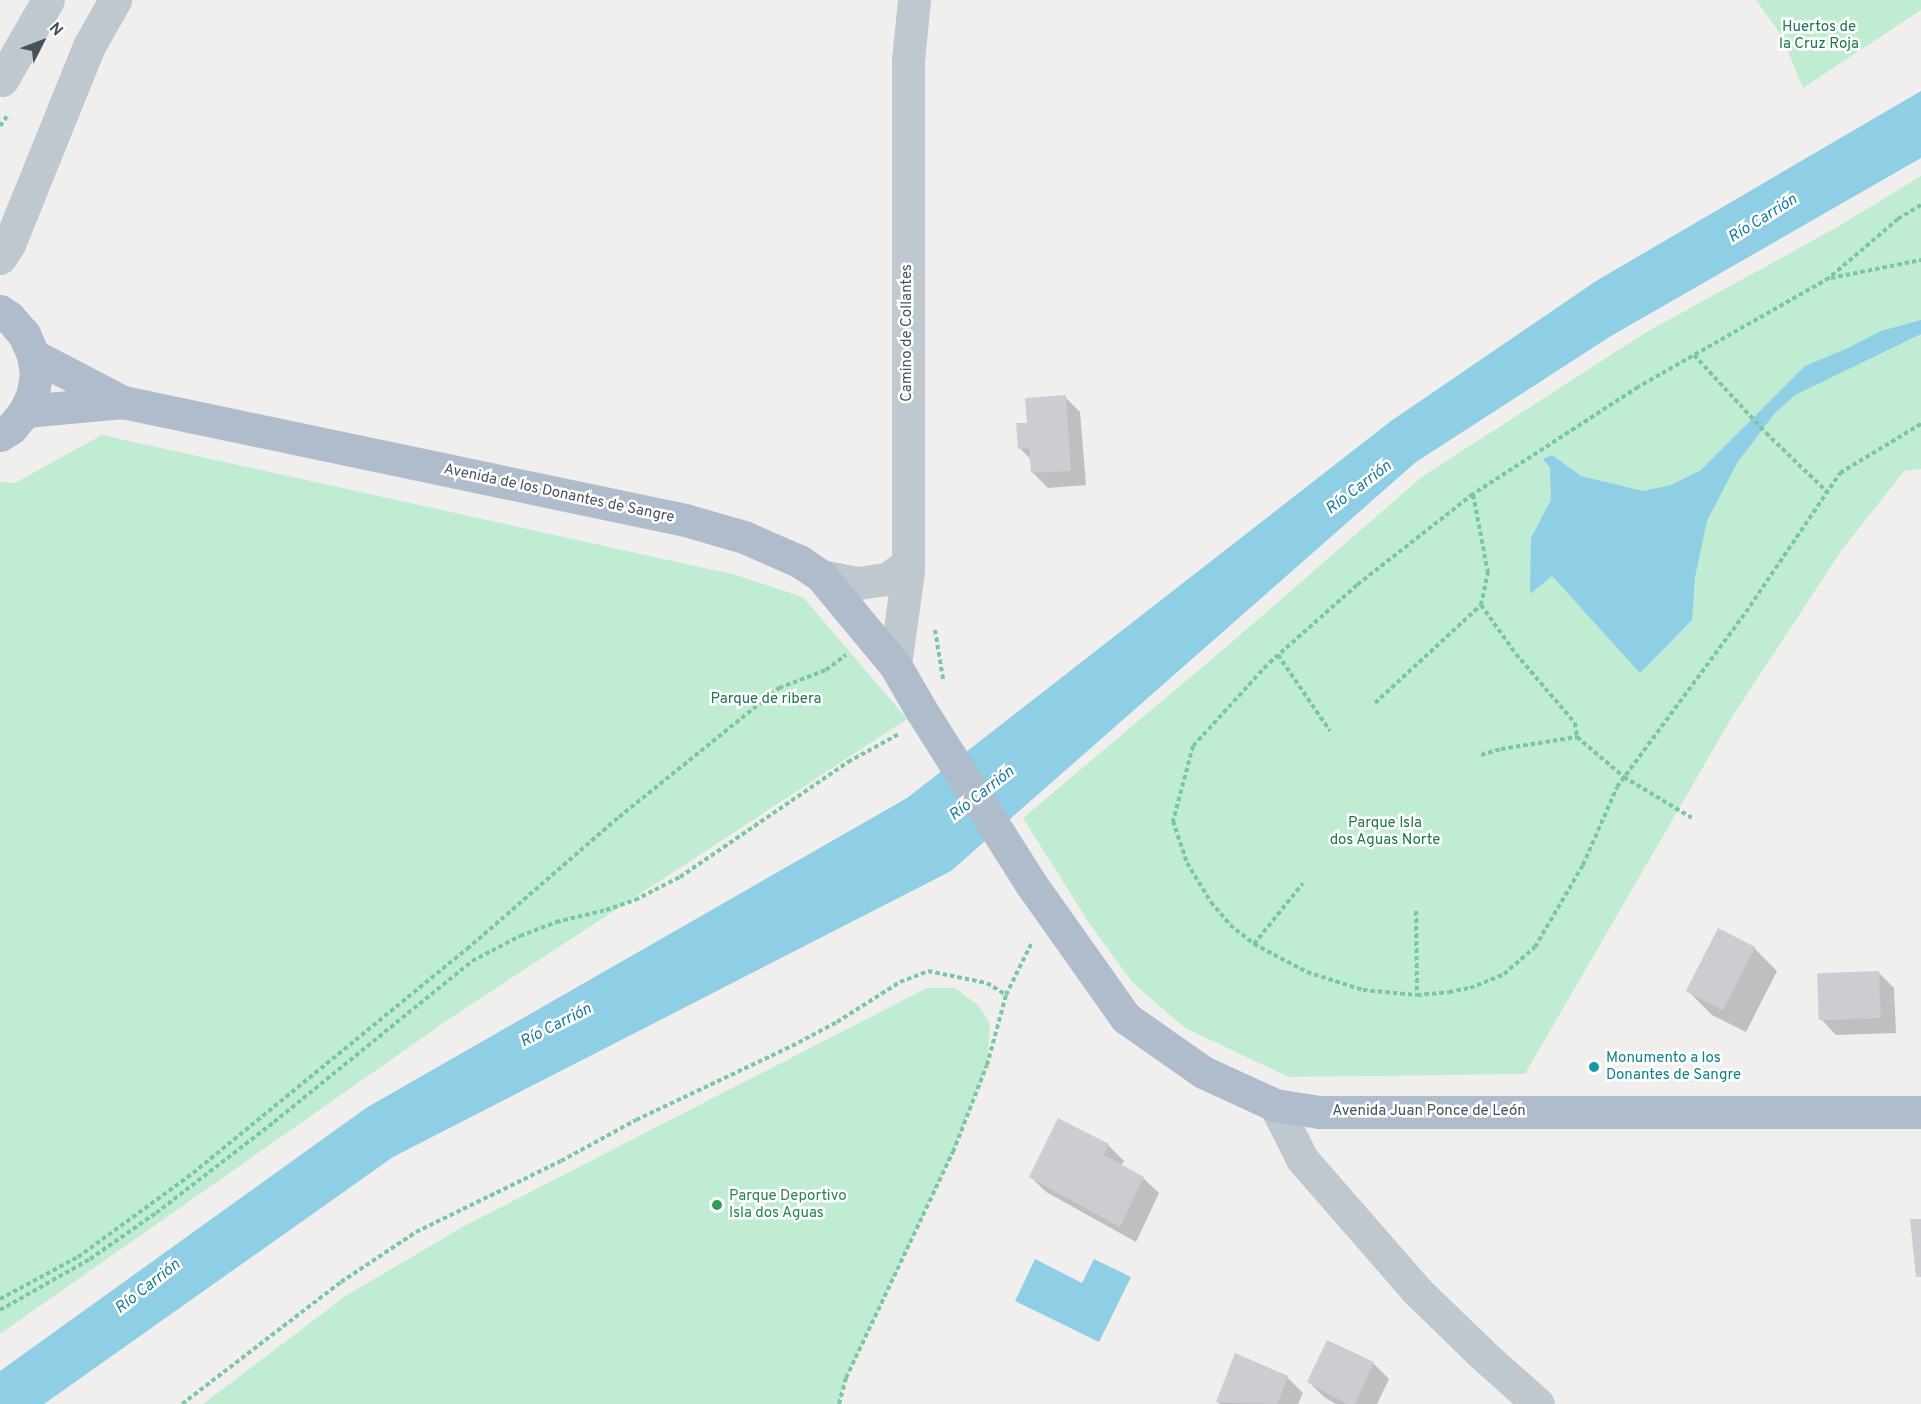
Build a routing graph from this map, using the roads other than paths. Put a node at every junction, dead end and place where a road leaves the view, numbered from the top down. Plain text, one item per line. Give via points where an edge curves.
1 (48, 0) edge
2 (115, 0) edge
3 (914, 0) edge
4 (2, 80) dead end
5 (0, 258) edge
6 (0, 311) edge
7 (33, 355) junction
8 (123, 402) junction
9 (25, 411) junction
10 (0, 435) edge
11 (908, 564) junction
12 (821, 576) junction
13 (895, 665) junction
14 (1040, 896) joint
15 (1275, 1105) junction
16 (1921, 1112) edge
17 (1538, 1404) edge

1 - 4 street
2 - 5 street via 89,46
3 - 11 street, Camino de Collantes via 908,60
6 - 7 main road via 24,334
7 - 8 main road, Avenida de los Donantes de Sangre
7 - 9 main road via 36,374
8 - 9 main road, Avenida de los Donantes de Sangre
8 - 12 main road, Avenida de los Donantes de Sangre via 685,520 744,537 799,561
9 - 10 main road
11 - 12 street via 887,579 858,584
11 - 13 street, Camino de Collantes
12 - 13 main road, Avenida de los Donantes de Sangre
13 - 14 main road, Avenida de los Donantes de Sangre, bridge
14 - 15 main road, Avenida Juan Ponce de León via 1126,1018 1203,1072
15 - 16 main road, Avenida Juan Ponce de León via 1319,1112
15 - 17 street via 1302,1159 1417,1291

